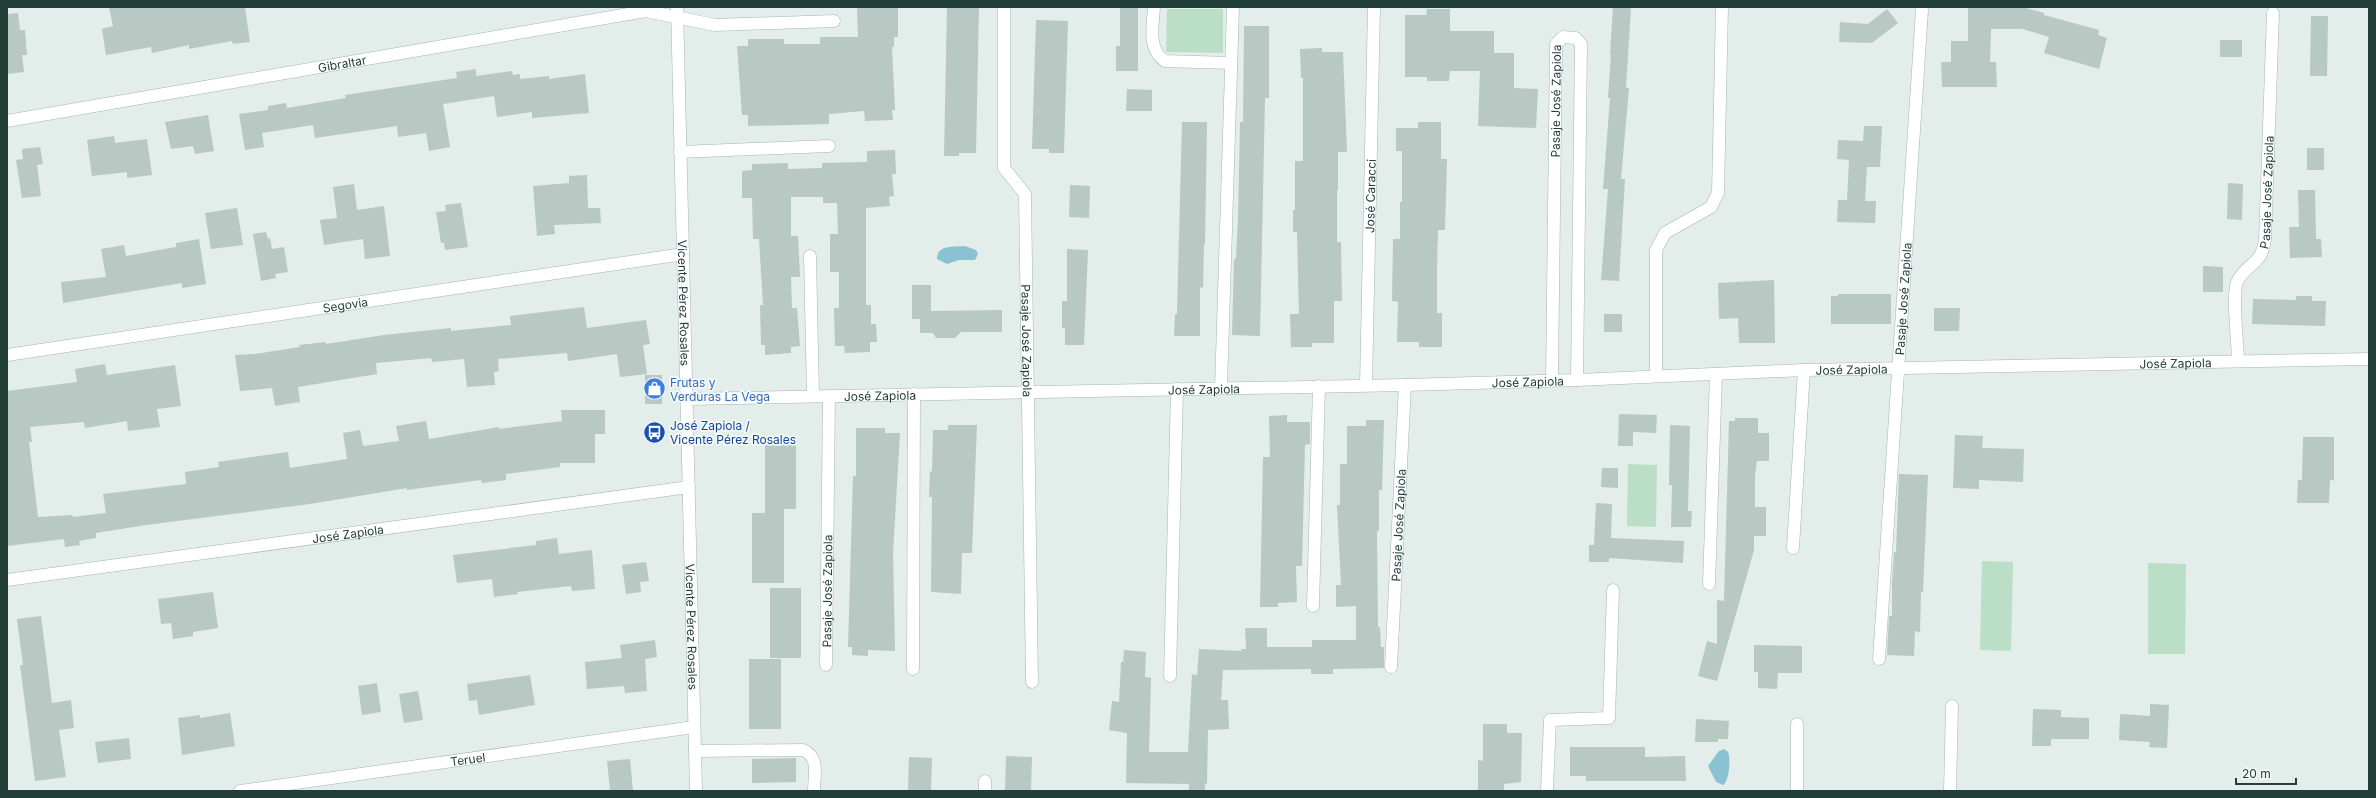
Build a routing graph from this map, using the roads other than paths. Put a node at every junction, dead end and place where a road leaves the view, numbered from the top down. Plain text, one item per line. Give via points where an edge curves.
1 (1004, 7) edge
2 (1154, 7) edge
3 (1233, 7) edge
4 (1374, 7) edge
5 (1722, 7) edge
6 (1922, 10) dead end
7 (677, 12) edge
8 (2273, 13) dead end
9 (834, 21) dead end
10 (1230, 63) junction
11 (7, 121) edge
12 (829, 146) dead end
13 (680, 152) junction
14 (683, 254) junction
15 (810, 256) dead end
16 (7, 355) edge
17 (2369, 359) edge
18 (2238, 360) junction
19 (1898, 368) junction
20 (1804, 370) junction
21 (1716, 374) junction
22 (1656, 376) junction
23 (1552, 380) junction
24 (1577, 380) junction
25 (1366, 385) junction
26 (1404, 385) junction
27 (1319, 386) junction
28 (1221, 388) junction
29 (1177, 389) junction
30 (1028, 392) junction
31 (914, 394) junction
32 (813, 396) junction
33 (829, 396) junction
34 (687, 399) junction
35 (689, 487) junction
36 (1793, 548) dead end
37 (7, 580) edge
38 (1709, 584) dead end
39 (1613, 590) dead end
40 (1313, 606) dead end
41 (1879, 659) dead end
42 (826, 665) dead end
43 (1391, 667) dead end
44 (913, 669) dead end
45 (1170, 676) dead end
46 (1032, 682) dead end
47 (1952, 706) dead end
48 (1797, 724) dead end
49 (694, 727) junction
50 (695, 751) junction
51 (240, 791) edge
52 (696, 791) edge
53 (814, 791) edge
54 (1547, 791) edge
55 (1797, 791) edge
56 (1950, 791) edge

1 - 30 street, Pasaje José Zapiola via 1004,168 1025,194
2 - 10 street via 1152,47 1157,56 1165,61
3 - 10 street
4 - 25 street, José Caracci
5 - 22 street via 1718,193 1711,207 1665,233 1656,250
6 - 19 street, Pasaje José Zapiola
7 - 9 street, Gibraltar via 715,25
7 - 11 street, Gibraltar via 646,11
7 - 13 street, Vicente Pérez Rosales
8 - 18 street, Pasaje José Zapiola via 2265,240 2262,254 2237,280 2234,296
10 - 28 street
12 - 13 street
13 - 14 street, Vicente Pérez Rosales
14 - 16 street, Segovia
14 - 34 street, Vicente Pérez Rosales
15 - 32 street
17 - 18 street, José Zapiola
18 - 19 street, José Zapiola
19 - 20 street, José Zapiola
19 - 41 street, Pasaje José Zapiola
20 - 21 street, José Zapiola
20 - 36 street
21 - 22 street, José Zapiola
21 - 38 street
22 - 24 street, José Zapiola
23 - 24 street, José Zapiola
23 - 24 street, Pasaje José Zapiola via 1556,44 1564,37 1576,38 1581,44
23 - 26 street, José Zapiola
25 - 26 street, José Zapiola
25 - 27 street, José Zapiola
26 - 43 street, Pasaje José Zapiola
27 - 28 street, José Zapiola
27 - 40 street
28 - 29 street, José Zapiola
29 - 30 street, José Zapiola
29 - 45 street
30 - 31 street, José Zapiola
30 - 46 street, Pasaje José Zapiola
31 - 33 street, José Zapiola
31 - 44 street
32 - 33 street, José Zapiola
32 - 34 street, José Zapiola
33 - 42 street, Pasaje José Zapiola
34 - 35 street, Vicente Pérez Rosales
35 - 37 street, José Zapiola
35 - 49 street, Vicente Pérez Rosales
39 - 54 street via 1610,718 1550,720
47 - 56 street
48 - 55 street
49 - 50 street, Vicente Pérez Rosales
49 - 51 street, Teruel
50 - 52 street, Vicente Pérez Rosales
50 - 53 street via 803,750 814,759

